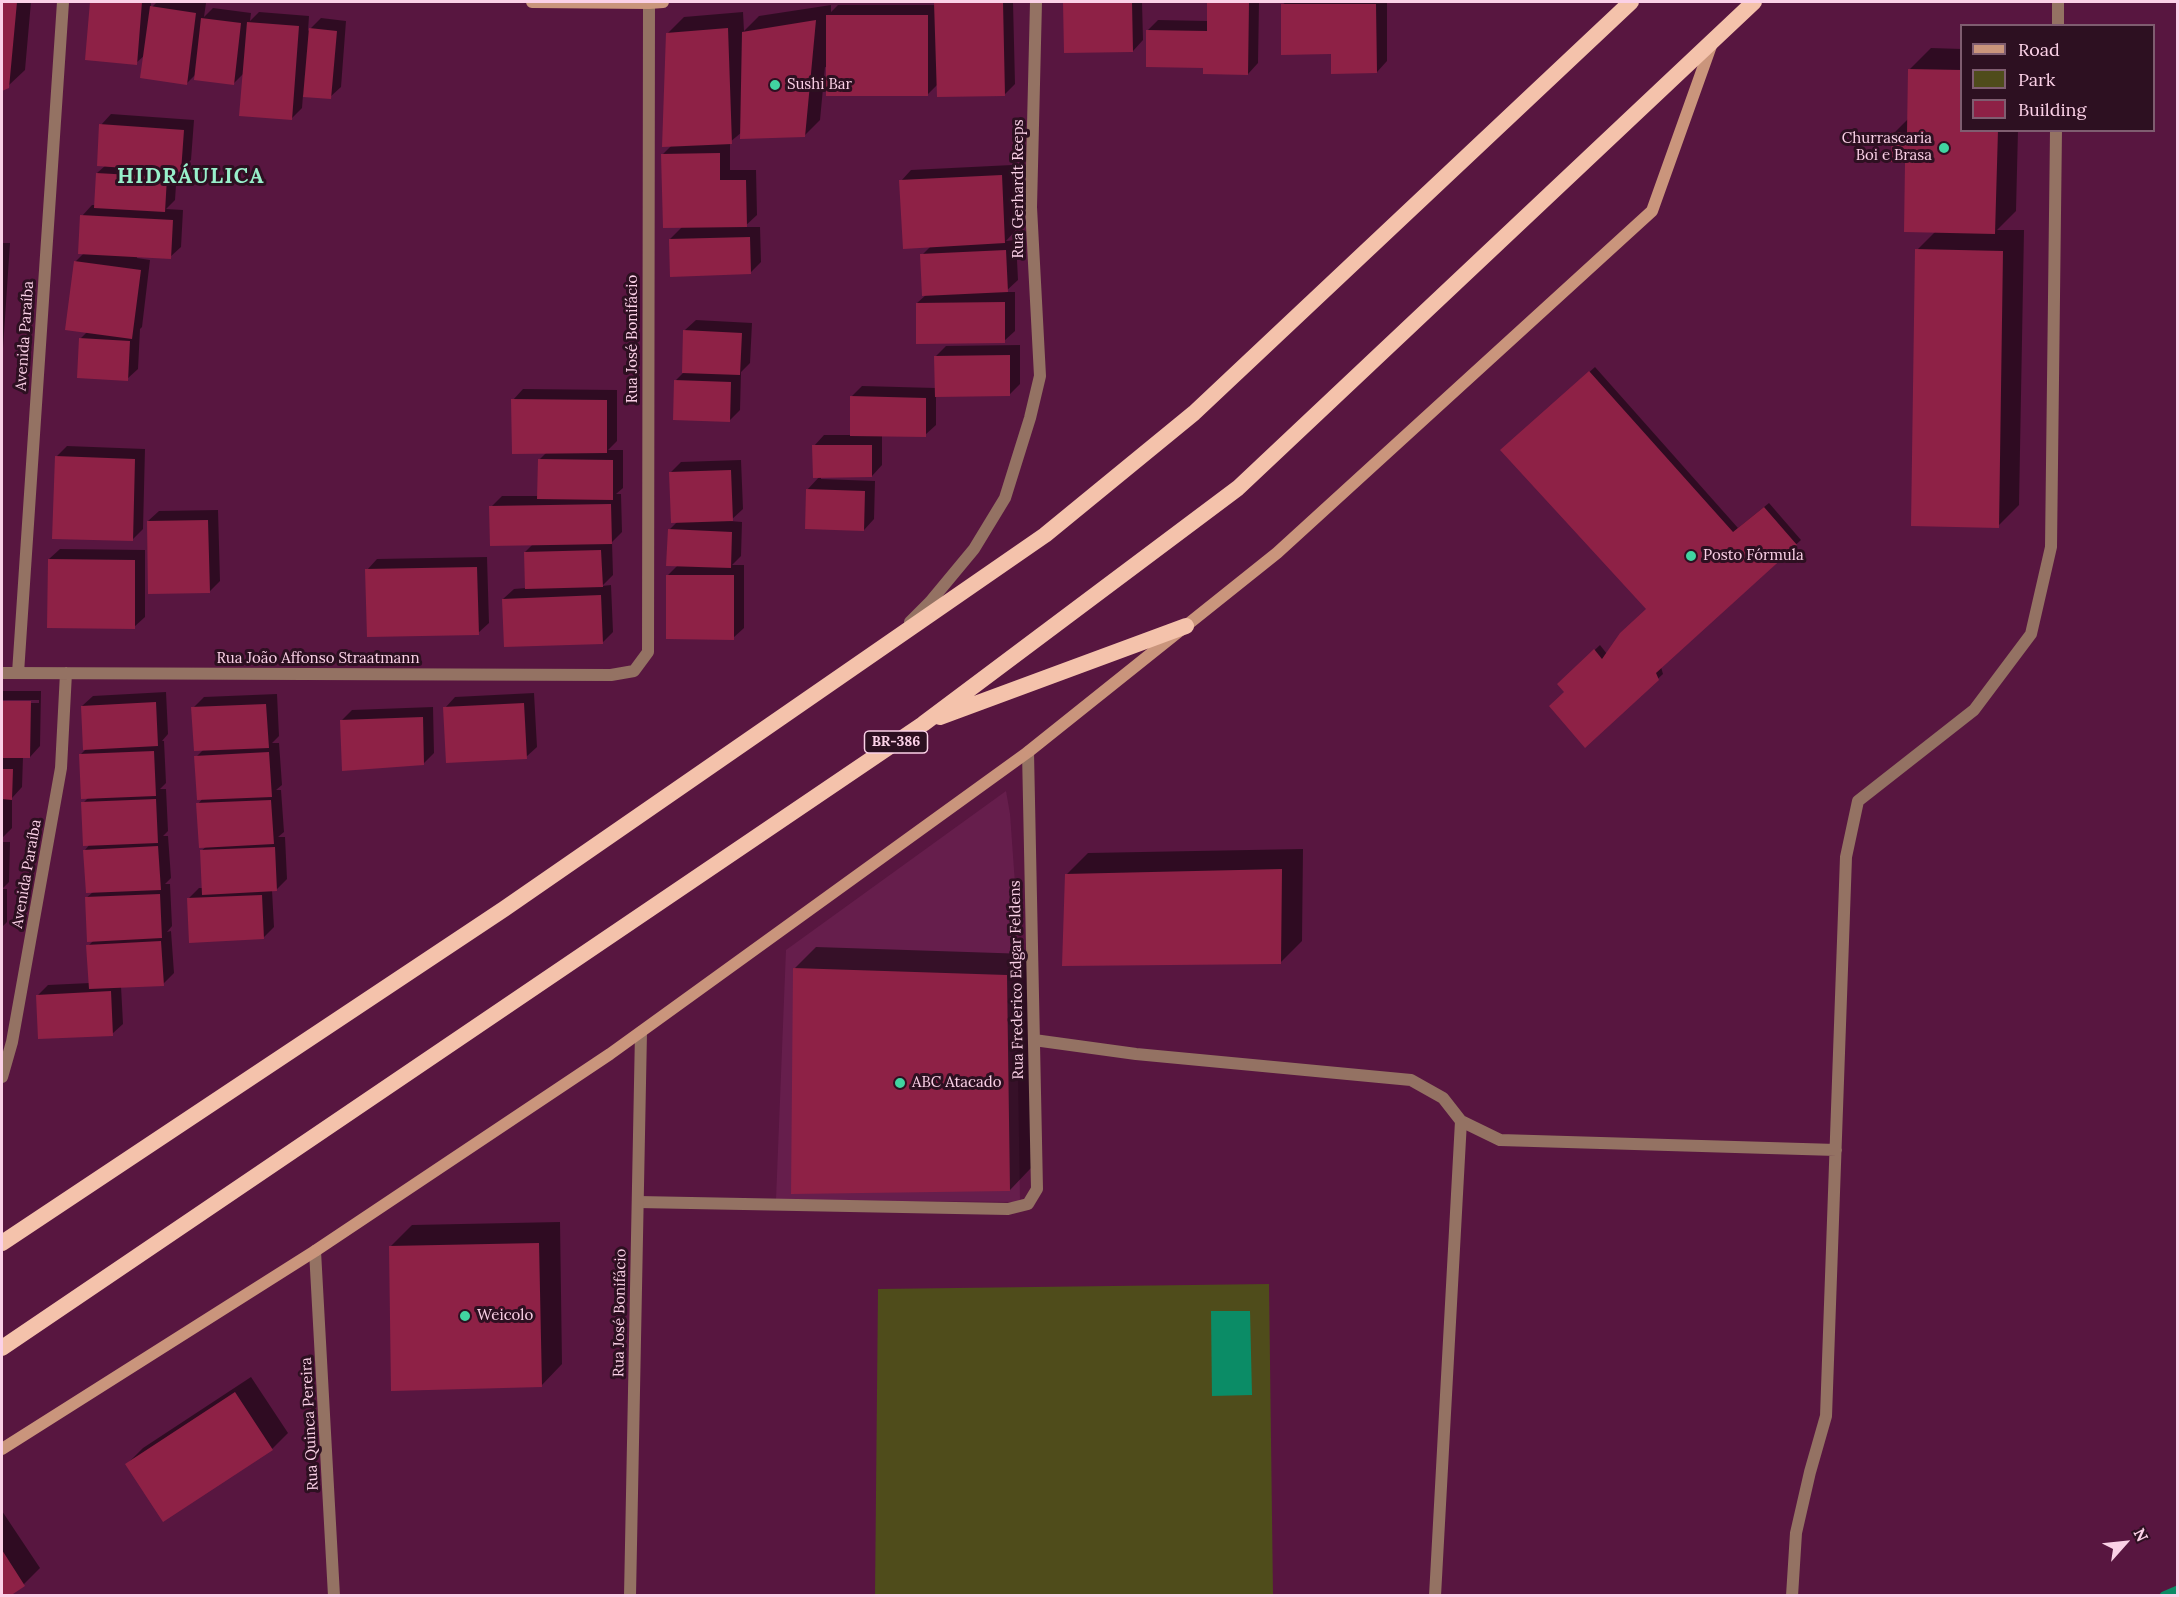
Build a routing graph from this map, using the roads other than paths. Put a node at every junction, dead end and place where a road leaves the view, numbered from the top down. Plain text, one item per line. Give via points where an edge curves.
1 (63, 2) edge
2 (532, 2) edge
3 (663, 2) edge
4 (1036, 2) edge
5 (1631, 2) edge
6 (1754, 2) edge
7 (2058, 2) edge
8 (649, 3) junction
9 (2058, 24) edge
10 (1714, 39) junction
11 (2056, 132) edge
12 (1186, 627) junction
13 (886, 645) junction
14 (634, 671) joint
15 (2, 673) edge
16 (18, 673) junction
17 (66, 673) junction
18 (923, 724) junction
19 (1028, 752) junction
20 (641, 1032) junction
21 (1034, 1040) junction
22 (2, 1077) edge
23 (1461, 1121) junction
24 (1836, 1150) junction
25 (638, 1202) junction
26 (2, 1243) edge
27 (315, 1251) junction
28 (2, 1348) edge
29 (2, 1449) edge
30 (334, 1596) edge
31 (630, 1596) edge
32 (1435, 1596) edge
33 (1792, 1596) edge

1 - 16 street, Avenida Paraíba
2 - 8 main road
3 - 8 main road
4 - 13 street, Rua Gerhardt Reeps via 1031,207 1040,376 1005,498 974,549 930,602
5 - 13 highway via 1194,413 1045,535
6 - 10 highway, BR-386
7 - 9 street
8 - 14 street, Rua José Bonifácio via 648,652
10 - 12 main road via 1652,211 1277,553
10 - 18 highway, BR-386 via 1238,488
11 - 24 street via 2051,547 2031,634 1974,710 1858,801 1846,857
12 - 18 highway
12 - 19 main road
13 - 26 highway via 504,909
14 - 17 street, Rua João Affonso Straatmann via 611,675
15 - 16 street, Rua João Affonso Straatmann
16 - 17 street, Rua João Affonso Straatmann
17 - 22 street, Avenida Paraíba via 61,768 12,1042
18 - 28 highway, BR-386
19 - 20 main road
19 - 21 street, Rua Frederico Edgar Feldens
20 - 25 street, Rua José Bonifácio
20 - 27 main road
21 - 23 street via 1136,1054 1411,1080 1443,1098
21 - 25 street, Rua Frederico Edgar Feldens via 1037,1189 1028,1204 1008,1209
23 - 24 street via 1500,1140
23 - 32 street
24 - 33 street via 1826,1416 1796,1533
25 - 31 street, Rua José Bonifácio
27 - 29 main road
27 - 30 street, Rua Quinca Pereira

